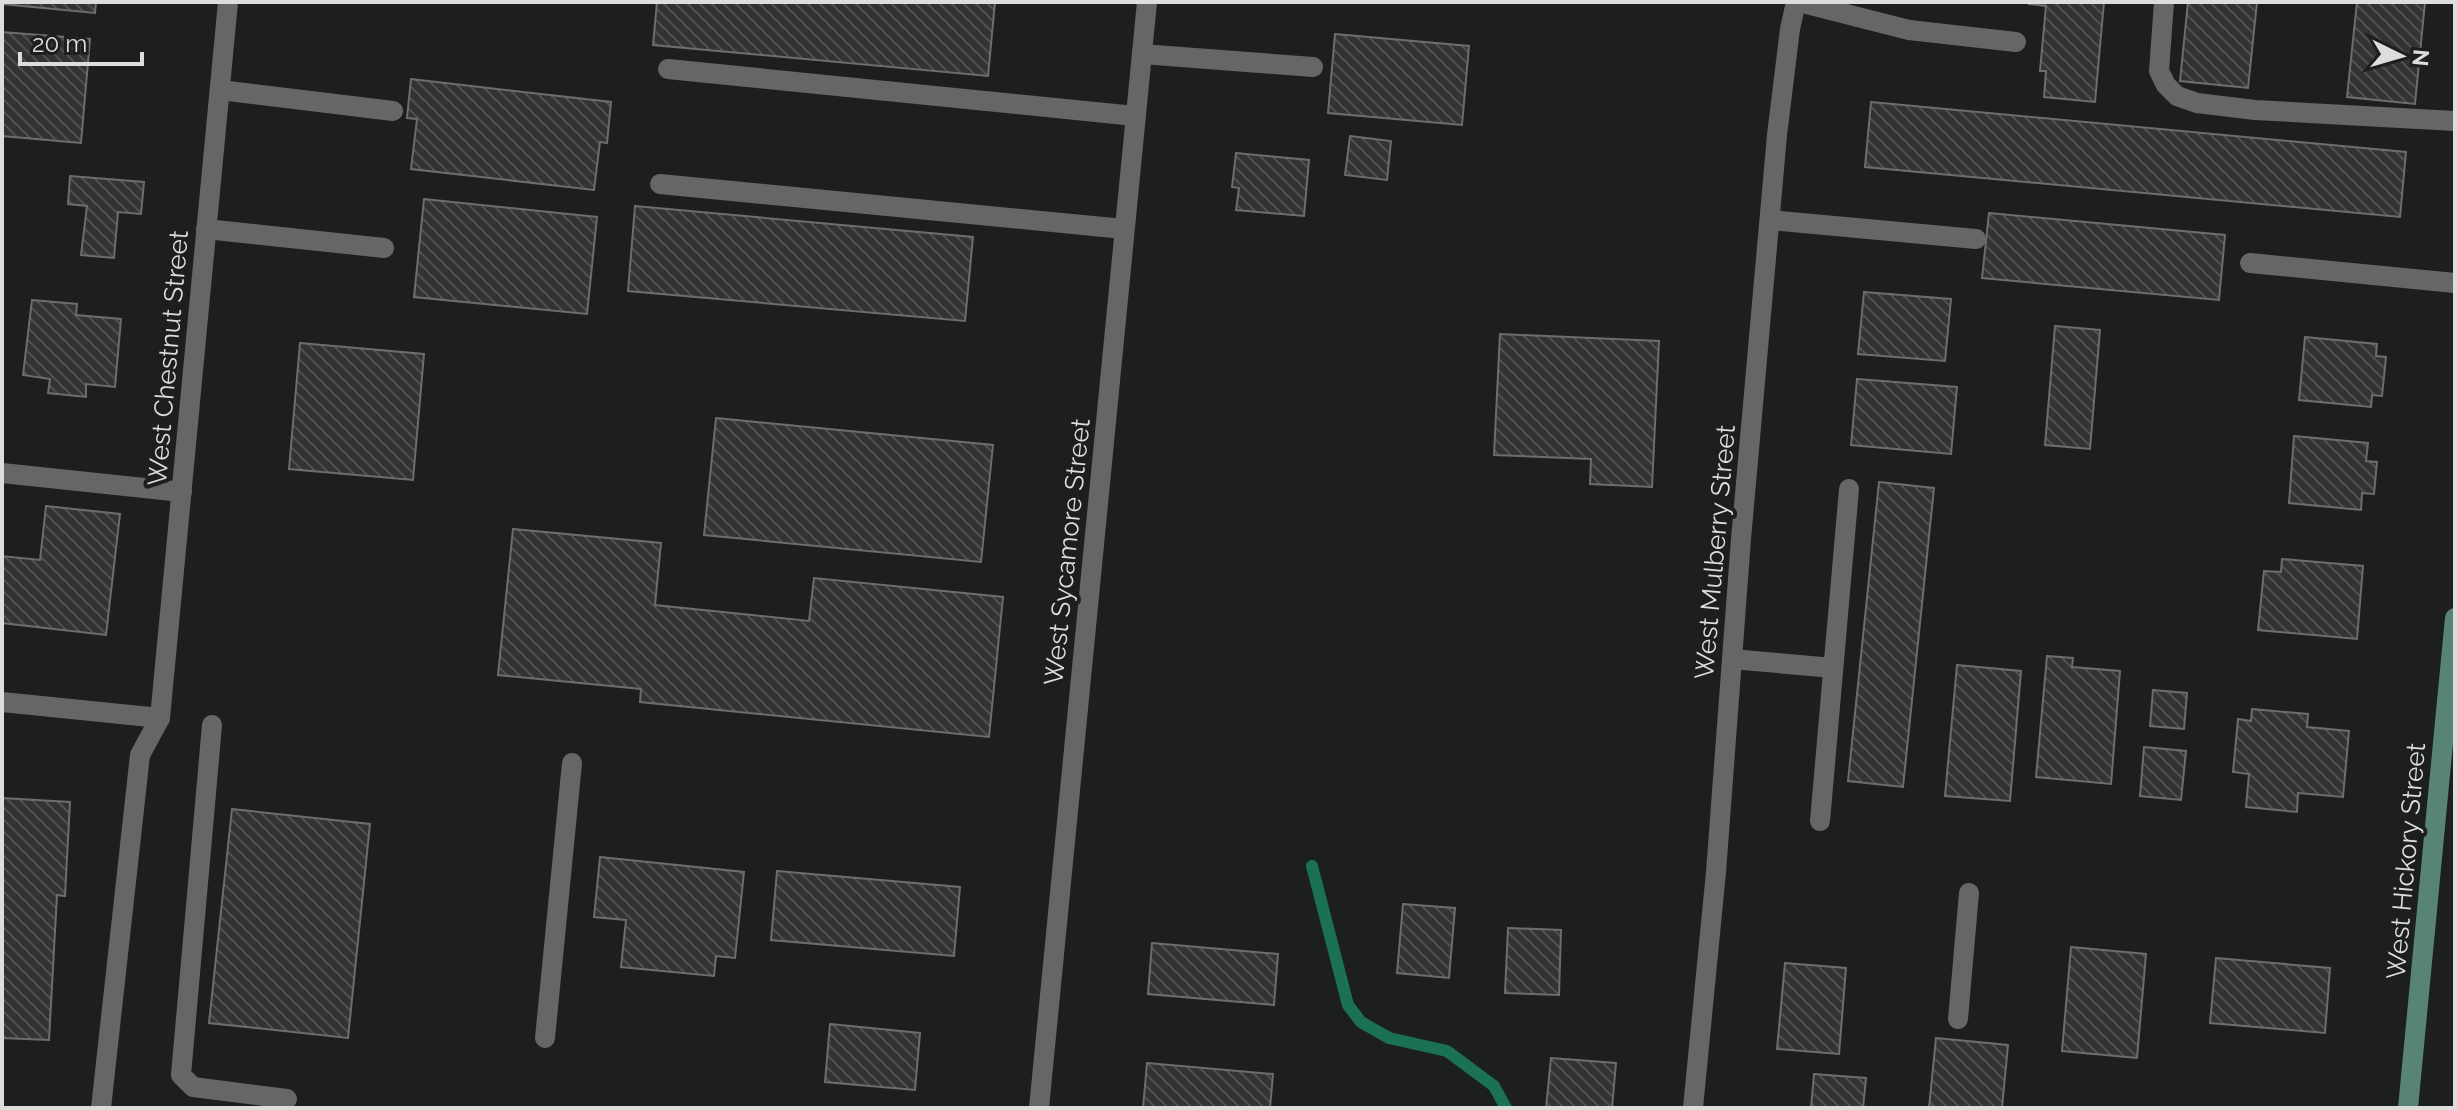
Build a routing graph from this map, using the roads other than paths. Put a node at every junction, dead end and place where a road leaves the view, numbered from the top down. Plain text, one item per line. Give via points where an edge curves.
1 (228, 2) edge
2 (1147, 2) edge
3 (1798, 2) edge
4 (2164, 2) edge
5 (2016, 42) dead end
6 (1142, 54) junction
7 (1313, 67) dead end
8 (668, 69) dead end
9 (220, 90) junction
10 (393, 111) dead end
11 (1135, 116) junction
12 (2455, 121) edge
13 (660, 184) dead end
14 (1770, 220) junction
15 (206, 229) junction
16 (1124, 229) junction
17 (1976, 239) dead end
18 (384, 248) dead end
19 (2250, 263) dead end
20 (2455, 283) edge
21 (2, 473) edge
22 (1849, 489) dead end
23 (182, 492) junction
24 (2455, 618) edge
25 (1732, 659) junction
26 (1833, 668) junction
27 (2, 702) edge
28 (160, 718) junction
29 (212, 725) dead end
30 (572, 763) dead end
31 (1820, 821) dead end
32 (1969, 893) dead end
33 (1958, 1019) dead end
34 (545, 1038) dead end
35 (287, 1099) dead end
36 (101, 1108) edge
37 (1039, 1108) edge
38 (1693, 1108) edge
39 (2408, 1108) edge

1 - 9 street, West Chestnut Street
2 - 6 street, West Sycamore Street
3 - 5 street via 1909,30
3 - 14 street, West Mulberry Street via 1790,29
4 - 12 street via 2159,71 2177,96 2255,110
6 - 7 street
6 - 11 street, West Sycamore Street
8 - 11 street
9 - 10 street
9 - 15 street, West Chestnut Street
11 - 16 street, West Sycamore Street
13 - 16 street
14 - 17 street
14 - 25 street, West Mulberry Street
15 - 18 street
15 - 23 street, West Chestnut Street
16 - 37 street, West Sycamore Street
19 - 20 street
21 - 23 street
22 - 26 street
23 - 28 street, West Chestnut Street
24 - 39 main road, West Hickory Street
25 - 26 street
25 - 38 street, West Mulberry Street
26 - 31 street
27 - 28 street
28 - 36 street via 140,755
29 - 35 street via 181,1075 193,1087
30 - 34 street
32 - 33 street

